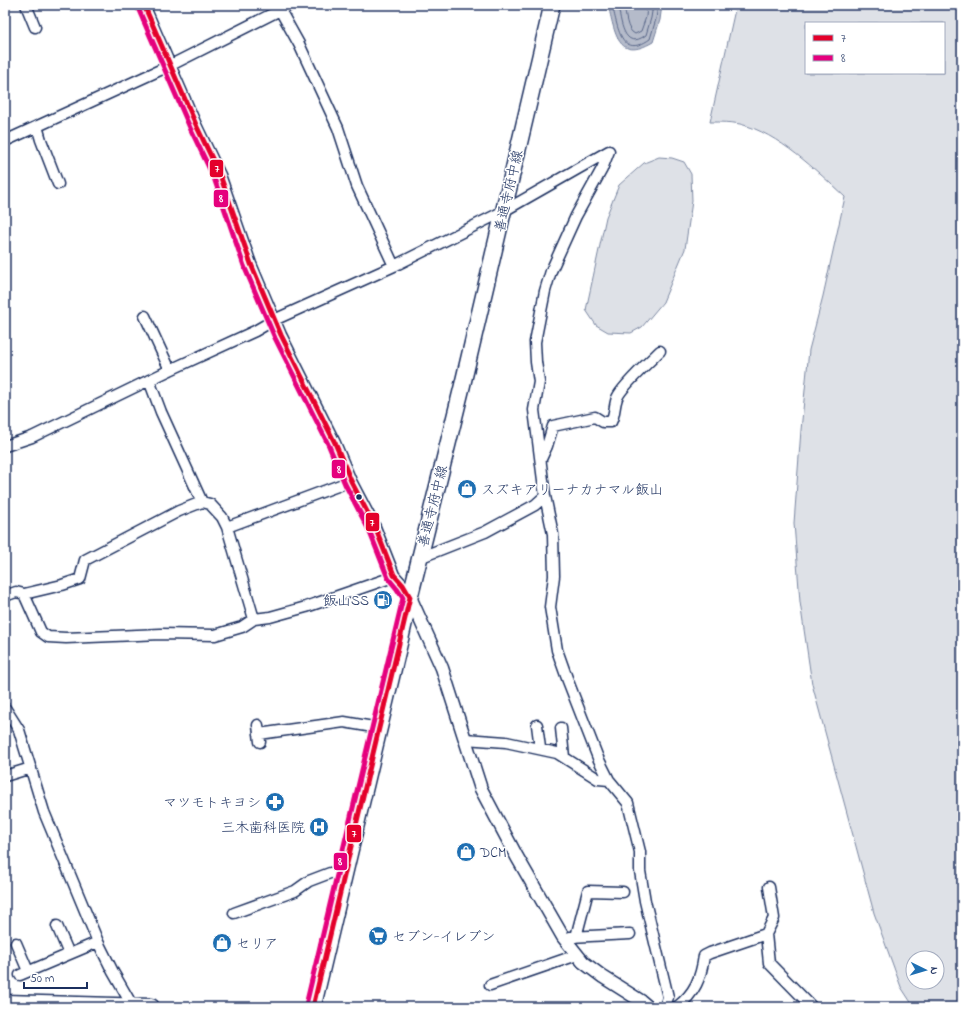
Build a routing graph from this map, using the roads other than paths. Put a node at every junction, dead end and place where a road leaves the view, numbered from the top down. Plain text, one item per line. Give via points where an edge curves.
1 (26, 5) edge
2 (144, 5) edge
3 (290, 5) edge
4 (552, 5) edge
5 (280, 10) junction
6 (35, 27) dead end
7 (171, 64) junction
8 (37, 126) junction
9 (5, 141) edge
10 (58, 184) dead end
11 (502, 212) junction
12 (394, 266) junction
13 (145, 316) dead end
14 (274, 320) junction
15 (660, 351) dead end
16 (170, 370) junction
17 (149, 380) junction
18 (5, 446) edge
19 (541, 459) junction
20 (351, 481) junction
21 (545, 496) junction
22 (202, 502) junction
23 (227, 527) junction
24 (419, 558) junction
25 (394, 575) junction
26 (24, 594) junction
27 (5, 596) edge
28 (410, 597) junction
29 (254, 619) junction
30 (5, 708) edge
31 (537, 725) dead end
32 (379, 728) junction
33 (561, 728) dead end
34 (259, 734) dead end
35 (465, 739) junction
36 (540, 748) junction
37 (564, 756) junction
38 (31, 768) junction
39 (5, 776) edge
40 (609, 780) junction
41 (345, 872) junction
42 (769, 888) dead end
43 (623, 892) dead end
44 (234, 913) dead end
45 (58, 926) dead end
46 (630, 934) dead end
47 (766, 934) junction
48 (563, 937) junction
49 (576, 937) junction
50 (98, 942) junction
51 (16, 943) dead end
52 (69, 954) junction
53 (577, 955) junction
54 (490, 985) dead end
55 (5, 1003) edge
56 (133, 1007) edge
57 (151, 1007) edge
58 (313, 1007) edge
59 (648, 1007) edge
60 (665, 1007) edge
61 (677, 1007) edge
62 (812, 1007) edge

1 - 6 street
2 - 7 street
3 - 5 street
4 - 11 main road, 善通寺府中線
5 - 7 street
5 - 12 street via 299,44 338,128 357,186
7 - 8 street
7 - 14 street via 220,175 251,264
8 - 9 street
8 - 10 street
11 - 12 street
11 - 19 street via 609,151 576,216 551,271 545,291 535,342 539,382 534,410
11 - 24 main road, 善通寺府中線
12 - 14 street
13 - 16 street
14 - 16 street
14 - 20 street via 335,442
15 - 19 street via 617,397 611,422 603,422 595,416 553,426
16 - 17 street
17 - 18 street via 32,437
17 - 22 street
19 - 21 street
20 - 23 street
20 - 25 street via 375,527
21 - 24 street via 535,505 485,532
21 - 40 street via 553,534 554,576 550,607 557,650 598,758
22 - 23 street via 210,504
22 - 26 street via 179,511 85,560 80,579 62,586
23 - 29 street
24 - 28 main road, 善通寺府中線
25 - 28 street
25 - 29 street via 306,607
26 - 27 street via 16,592
26 - 29 street via 41,632 48,637 215,635 242,627
28 - 32 main road, 善通寺府中線
28 - 35 street via 442,668
30 - 38 street via 19,730
31 - 36 street
32 - 34 street via 344,722
32 - 41 main road, 善通寺府中線
33 - 37 street
35 - 36 street
35 - 48 street via 481,789
36 - 37 street
37 - 40 street via 598,778
38 - 39 street
38 - 50 street via 44,812
40 - 60 street via 628,803 634,827 640,852 645,901 668,997
41 - 44 street via 330,872 309,881 295,891
41 - 58 main road, 善通寺府中線
42 - 47 street via 774,918
43 - 49 street via 588,891
45 - 52 street
46 - 49 street
47 - 61 street via 704,956 701,974 692,992
47 - 62 street via 769,963
48 - 49 street
48 - 53 street
50 - 52 street
50 - 56 street
51 - 52 street via 24,973
53 - 54 street
53 - 59 street via 603,977
55 - 56 highway
56 - 57 highway

